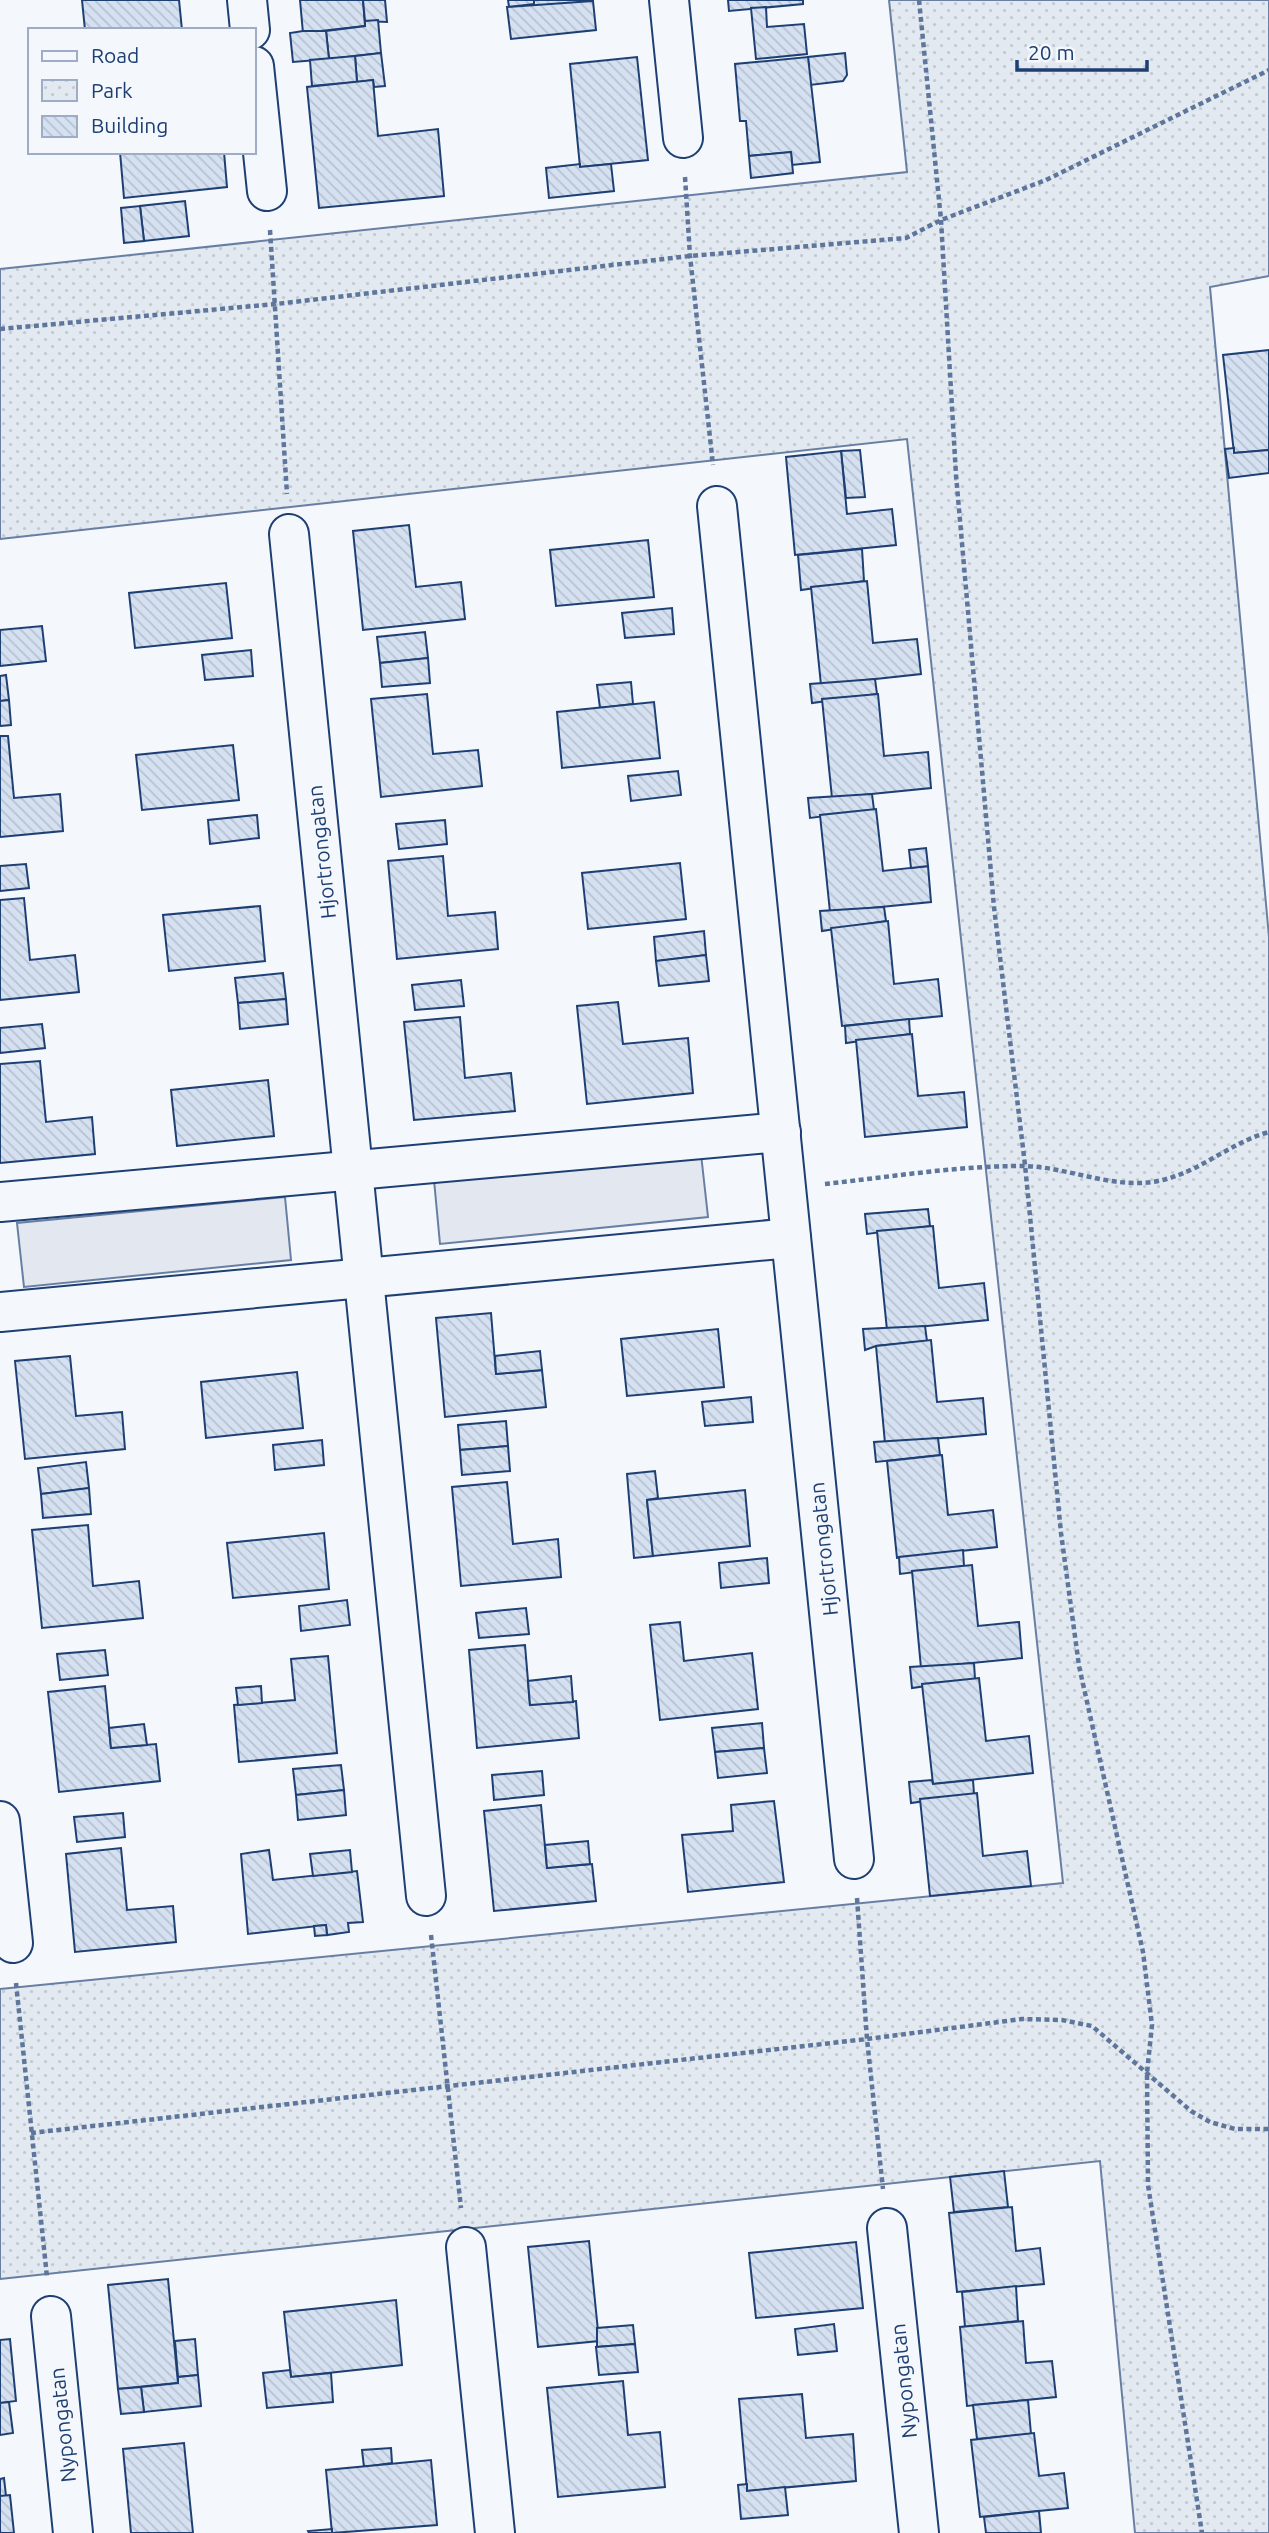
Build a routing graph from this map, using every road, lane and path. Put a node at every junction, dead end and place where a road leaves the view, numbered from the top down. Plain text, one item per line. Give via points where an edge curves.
1 (247, 0) edge
2 (669, 0) edge
3 (919, 0) edge
4 (250, 28) edge
5 (1269, 70) edge
6 (256, 85) edge
7 (683, 138) joint
8 (267, 191) joint
9 (941, 220) junction
10 (690, 256) junction
11 (276, 304) junction
12 (0, 329) edge
13 (717, 506) joint
14 (289, 534) joint
15 (781, 1132) junction
16 (1269, 1132) edge
17 (1025, 1166) junction
18 (353, 1171) junction
19 (786, 1188) junction
20 (0, 1202) edge
21 (791, 1238) junction
22 (364, 1278) junction
23 (0, 1312) edge
24 (0, 1821) edge
25 (854, 1859) joint
26 (426, 1896) joint
27 (13, 1943) joint
28 (867, 2039) junction
29 (1147, 2073) junction
30 (448, 2087) junction
31 (1269, 2129) edge
32 (31, 2133) junction
33 (887, 2228) joint
34 (466, 2247) joint
35 (51, 2316) joint
36 (73, 2533) edge
37 (495, 2533) edge
38 (919, 2533) edge
39 (1202, 2533) edge

1 - 4 street
2 - 7 street
3 - 9 path
5 - 9 path via 1046,180
6 - 8 street
7 - 10 path
8 - 11 path
9 - 10 path via 906,237
9 - 17 path via 961,531 995,907
10 - 11 path
10 - 13 path
11 - 12 path
11 - 14 path
13 - 15 street, Hjortrongatan
14 - 18 street, Hjortrongatan
15 - 18 street
15 - 19 street, Hjortrongatan
16 - 17 path via 1239,1141 1217,1158 1159,1181 1131,1184
17 - 19 path
17 - 29 path via 1061,1533 1079,1666 1143,1952 1152,2025
18 - 20 street
18 - 22 street, Hjortrongatan
19 - 21 street, Hjortrongatan
21 - 22 street
21 - 25 street, Hjortrongatan
22 - 23 street
22 - 26 street, Hjortrongatan
24 - 27 street
25 - 28 path
26 - 30 path
27 - 32 path
28 - 29 path via 1022,2019 1062,2020 1092,2026
28 - 30 path
28 - 33 path
29 - 31 path via 1210,2122 1235,2129
29 - 39 path via 1148,2185
30 - 32 path
30 - 34 path
32 - 35 path
33 - 38 street, Nypongatan
34 - 37 street
35 - 36 street, Nypongatan

